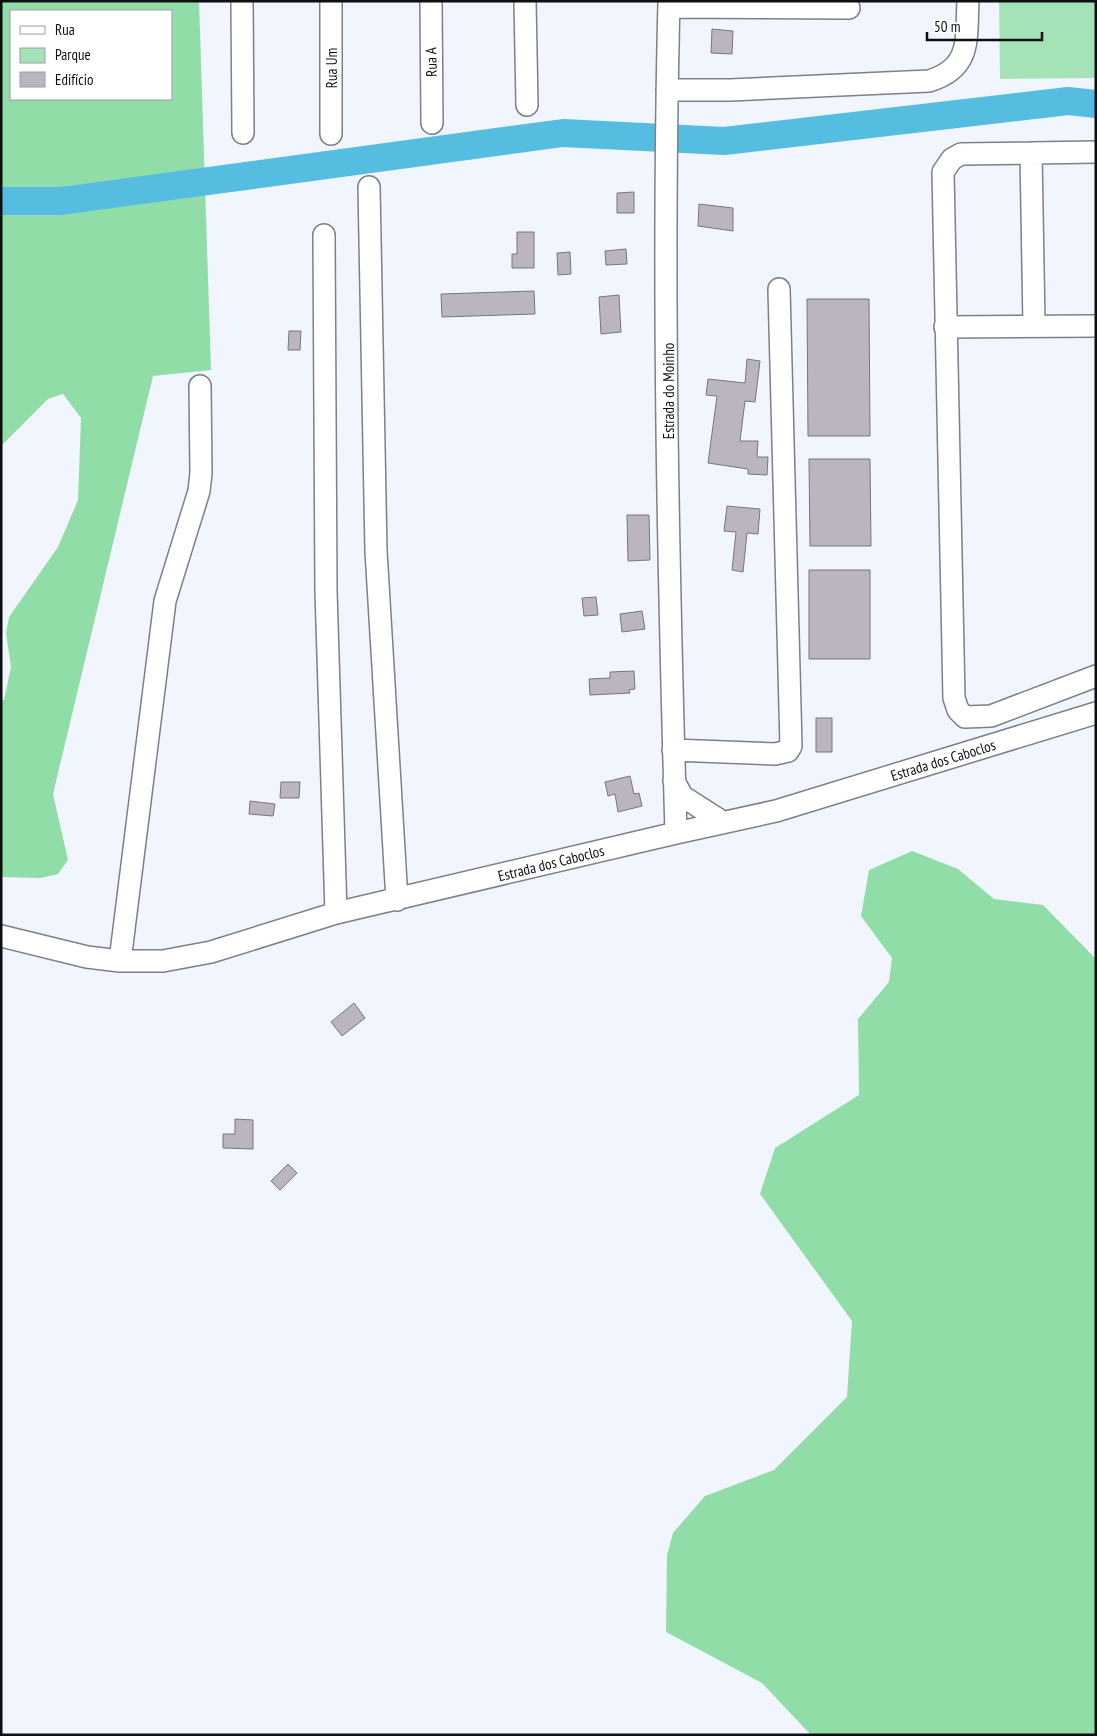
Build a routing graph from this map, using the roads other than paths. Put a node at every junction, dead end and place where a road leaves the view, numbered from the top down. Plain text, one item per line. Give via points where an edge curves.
1 (242, 1) edge
2 (331, 1) edge
3 (431, 1) edge
4 (526, 1) edge
5 (968, 1) edge
6 (669, 4) edge
7 (849, 8) dead end
8 (667, 90) junction
9 (527, 105) dead end
10 (432, 124) dead end
11 (243, 133) dead end
12 (330, 134) dead end
13 (1096, 152) edge
14 (1030, 153) junction
15 (369, 187) dead end
16 (324, 235) dead end
17 (779, 289) dead end
18 (1034, 325) junction
19 (1096, 326) edge
20 (945, 327) junction
21 (200, 386) dead end
22 (1096, 676) edge
23 (1096, 713) edge
24 (673, 750) junction
25 (674, 781) junction
26 (719, 823) junction
27 (676, 832) junction
28 (397, 900) junction
29 (336, 913) junction
30 (1, 936) edge
31 (120, 961) junction

1 - 11 street
2 - 12 street, Rua Um
3 - 10 street, Rua A
4 - 9 street
5 - 8 street via 966,41 961,58 954,70 943,77 929,81
6 - 7 street
6 - 8 street, Estrada do Moinho
8 - 24 street, Estrada do Moinho via 668,567
13 - 14 street
14 - 18 street
14 - 20 street via 961,154 952,159 943,172
15 - 28 street via 376,551
16 - 29 street via 326,591
17 - 24 street via 791,746 788,751 775,754
18 - 19 street
18 - 20 street
20 - 22 street via 954,698 958,710 965,717 991,716
21 - 31 street via 199,491 165,601
23 - 26 street, Estrada dos Caboclos via 776,811
24 - 25 street, Estrada do Moinho
25 - 26 street via 682,796 718,819
25 - 27 street, Estrada do Moinho
26 - 27 street, Estrada dos Caboclos
27 - 28 street, Estrada dos Caboclos
28 - 29 street, Estrada dos Caboclos
29 - 31 street, Estrada dos Caboclos via 211,952 164,961
30 - 31 street, Estrada dos Caboclos via 87,957

